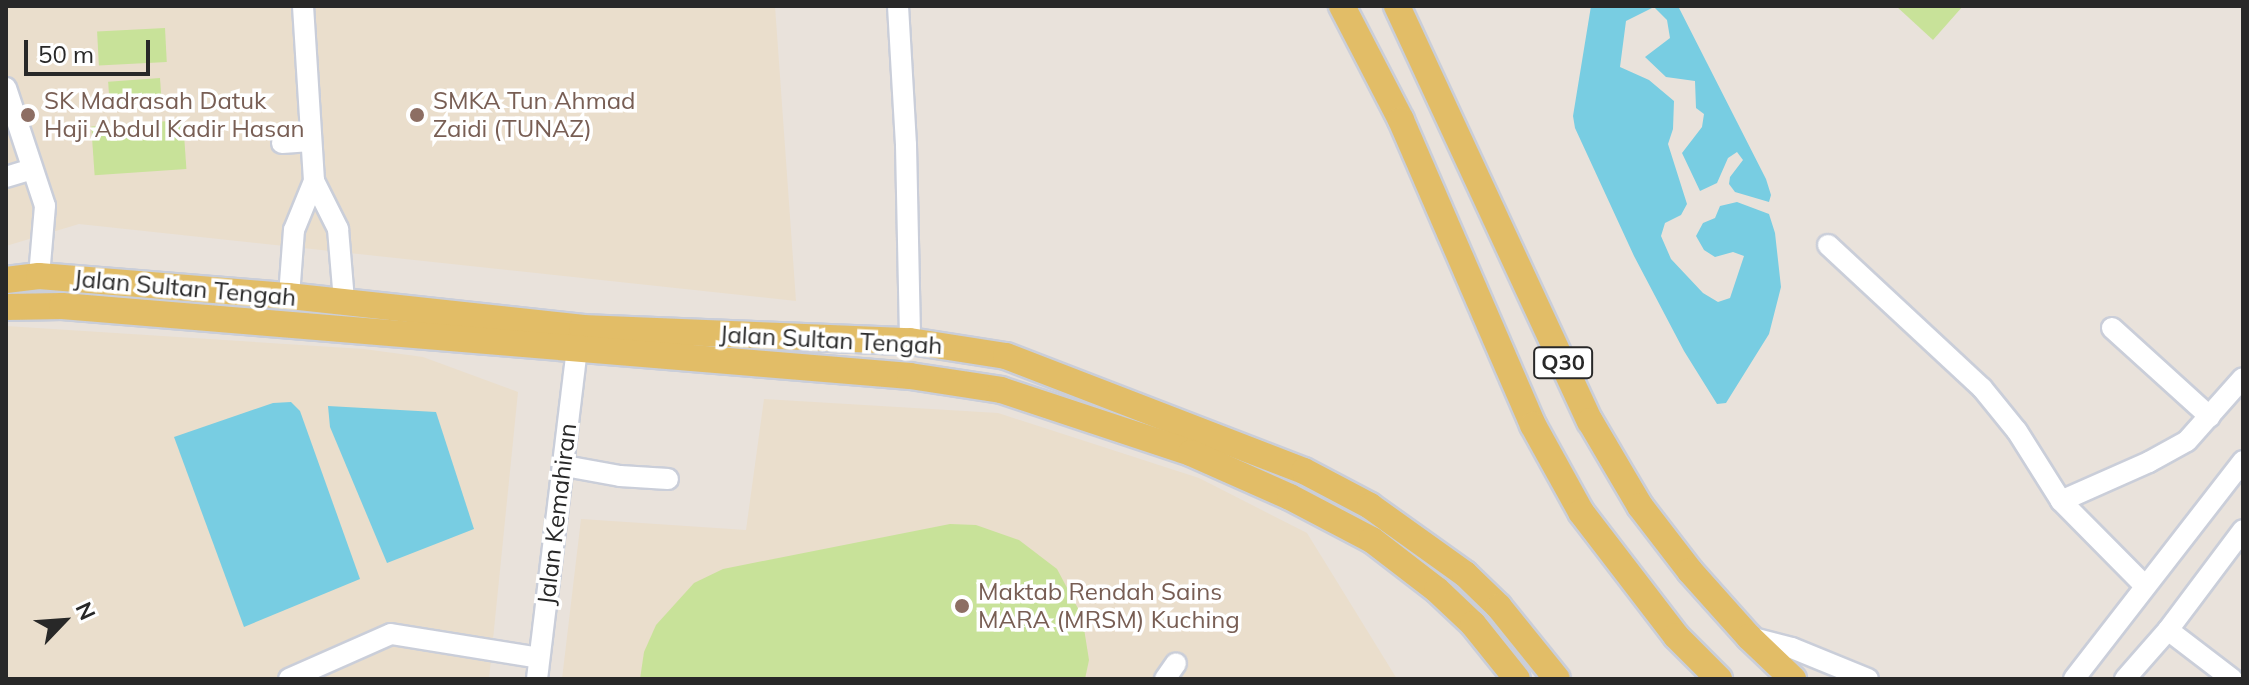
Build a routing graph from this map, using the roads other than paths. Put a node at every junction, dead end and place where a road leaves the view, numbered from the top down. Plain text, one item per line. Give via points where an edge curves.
1 (303, 6) edge
2 (898, 6) edge
3 (1342, 6) edge
4 (1397, 6) edge
5 (6, 88) edge
6 (311, 141) junction
7 (282, 143) dead end
8 (32, 169) junction
9 (6, 177) edge
10 (314, 181) junction
11 (1828, 245) dead end
12 (39, 276) junction
13 (6, 280) edge
14 (289, 296) junction
15 (344, 301) junction
16 (6, 307) edge
17 (2112, 328) dead end
18 (910, 341) junction
19 (577, 349) junction
20 (2243, 378) edge
21 (2210, 417) junction
22 (2243, 461) edge
23 (565, 466) junction
24 (668, 479) dead end
25 (2061, 501) junction
26 (2243, 530) edge
27 (2144, 585) junction
28 (2168, 630) junction
29 (1749, 637) junction
30 (538, 669) edge
31 (2083, 676) edge
32 (289, 679) edge
33 (1517, 679) edge
34 (1557, 679) edge
35 (1719, 679) edge
36 (1793, 679) edge
37 (1868, 679) edge
38 (2125, 679) edge
39 (2232, 679) edge

1 - 6 street
2 - 18 street
3 - 35 main road, Q30 via 1401,120 1533,425 1581,512 1676,636
4 - 29 main road, Q30 via 1590,421 1640,506
5 - 8 street
6 - 7 street
6 - 10 street
8 - 9 street
8 - 12 street via 45,206
10 - 14 street via 294,230
10 - 15 street via 338,229
11 - 25 street via 1982,388 2017,431
12 - 13 main road, Jalan Sultan Tengah
12 - 14 main road, Jalan Sultan Tengah
14 - 15 main road, Jalan Sultan Tengah
15 - 18 main road, Jalan Sultan Tengah via 582,328
16 - 19 main road, Jalan Sultan Tengah via 62,306
17 - 21 street
18 - 34 main road, Jalan Sultan Tengah via 1006,356 1052,371 1343,490 1465,574
19 - 23 street, Jalan Kemahiran
19 - 33 main road, Jalan Sultan Tengah via 910,376 1001,390 1191,453 1372,540 1473,624
20 - 21 street
21 - 25 street via 2187,441
22 - 27 street
23 - 24 street
23 - 30 street, Jalan Kemahiran
25 - 27 street
26 - 28 street
27 - 31 street
28 - 38 street
28 - 39 street
29 - 36 main road, Q30
29 - 37 street
30 - 32 street via 391,634

